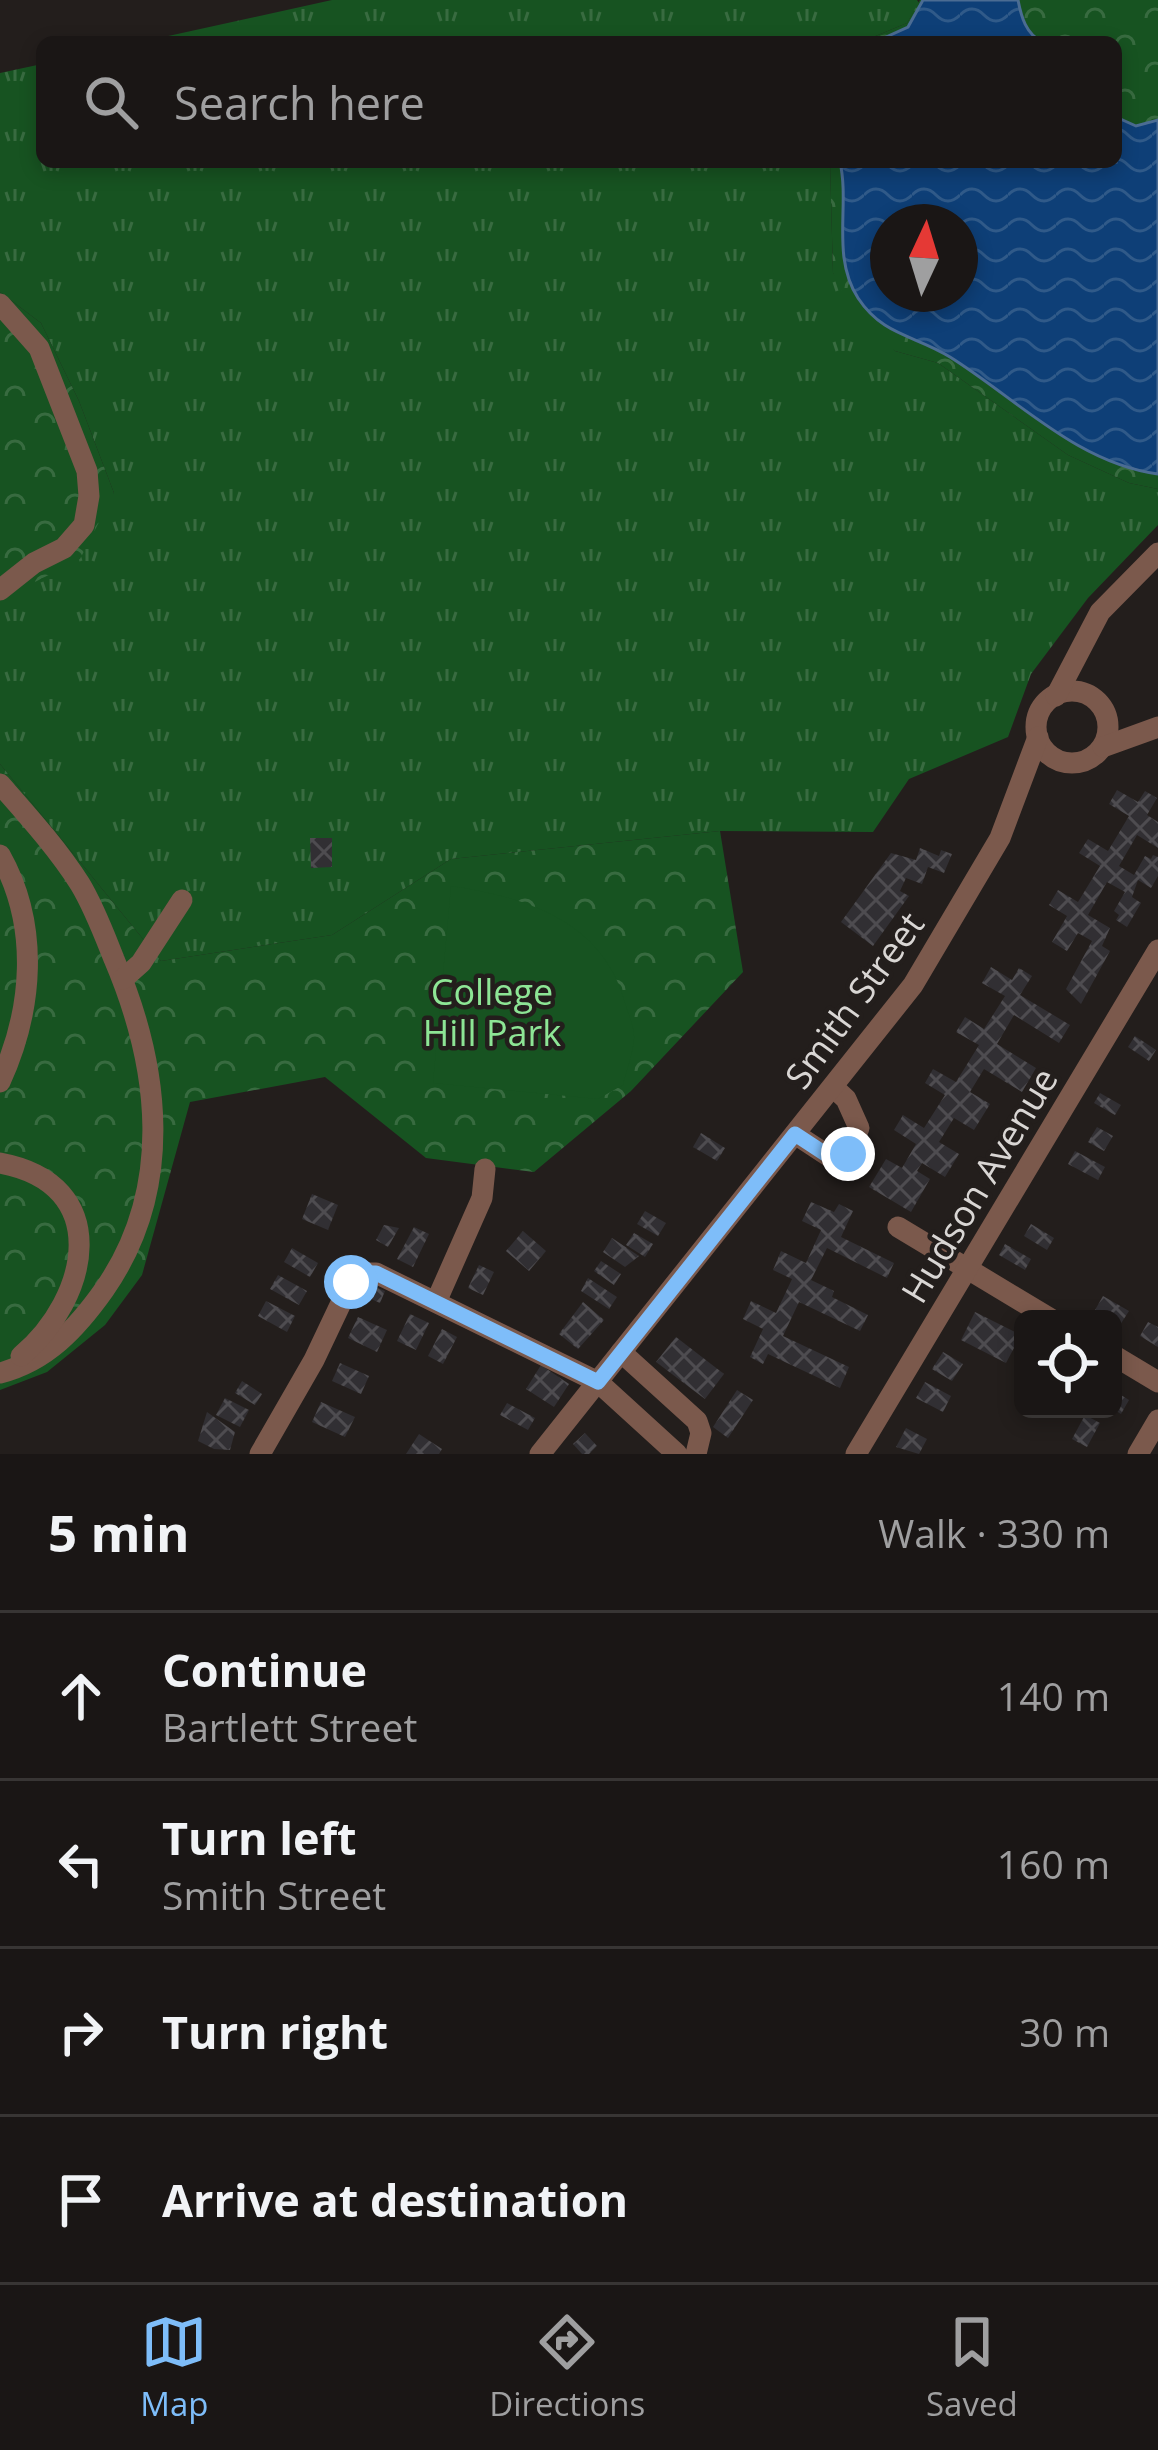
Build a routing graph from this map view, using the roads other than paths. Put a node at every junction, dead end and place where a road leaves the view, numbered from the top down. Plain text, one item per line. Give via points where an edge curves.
1 (0, 304) edge
2 (1158, 553) edge
3 (0, 590) edge
4 (1078, 654) junction
5 (1087, 694) junction
6 (1056, 696) junction
7 (1108, 720) junction
8 (1038, 737) junction
9 (1103, 747) junction
10 (1063, 762) junction
11 (0, 784) edge
12 (1017, 795) junction
13 (0, 855) edge
14 (182, 900) dead end
15 (1158, 950) edge
16 (123, 980) junction
17 (0, 1082) edge
18 (833, 1087) junction
19 (795, 1134) junction
20 (2, 1161) edge
21 (485, 1169) dead end
22 (898, 1227) dead end
23 (967, 1270) junction
24 (436, 1302) junction
25 (1036, 1310) edge
26 (621, 1352) junction
27 (1122, 1360) edge
28 (0, 1371) edge
29 (598, 1382) junction
30 (1158, 1382) edge
31 (1158, 1420) edge
32 (260, 1454) edge
33 (540, 1454) edge
34 (677, 1454) edge
35 (696, 1454) edge
36 (856, 1454) edge
37 (1138, 1454) edge

1 - 3 street via 39,347 87,471 89,496 84,525 64,548
2 - 4 street via 1100,612
4 - 5 street
4 - 6 street
5 - 6 street
5 - 7 street
6 - 8 street via 1040,713
7 - 9 street
7 - 9 street via 1158,727
8 - 10 street
8 - 12 street, Smith Street
9 - 10 street via 1086,761
10 - 12 street
11 - 16 street via 82,887
12 - 18 street, Smith Street via 933,953
13 - 17 street via 16,887 28,972
14 - 16 street
15 - 23 street, Hudson Avenue
16 - 28 street via 140,1025 156,1131 136,1228 84,1318 54,1348
18 - 19 street, Smith Street
18 - 19 street via 859,1128 848,1154 833,1159
19 - 26 street, Smith Street
20 - 28 street via 39,1177 80,1223 66,1302 40,1339
21 - 24 street via 482,1198
22 - 23 street
23 - 25 street
23 - 36 street, Hudson Avenue
24 - 29 street
24 - 32 street via 376,1273 351,1282
26 - 29 street, Smith Street
26 - 35 street via 697,1421
27 - 30 street
29 - 33 street, Smith Street
29 - 34 street
31 - 37 street

